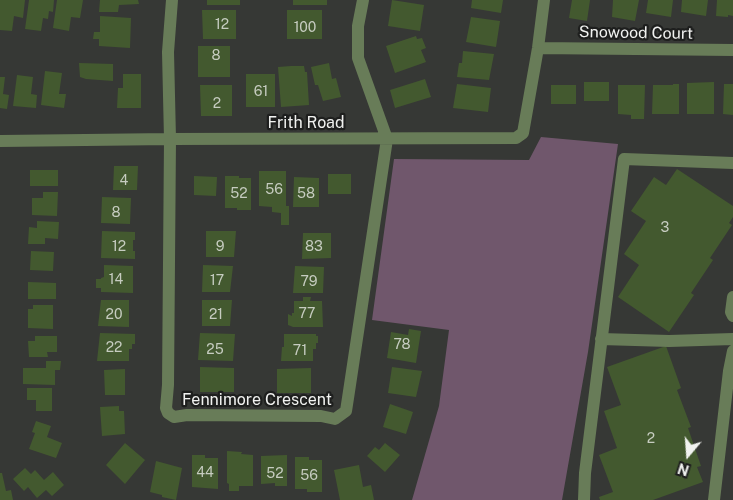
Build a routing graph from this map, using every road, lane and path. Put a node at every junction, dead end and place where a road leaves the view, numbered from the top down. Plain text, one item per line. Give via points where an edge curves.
1 (172, 0) edge
2 (363, 0) edge
3 (544, 0) edge
4 (538, 48) junction
5 (733, 50) edge
6 (170, 139) junction
7 (387, 139) junction
8 (0, 141) edge
9 (733, 163) edge
10 (733, 297) edge
11 (733, 316) edge
12 (601, 338) junction
13 (733, 339) edge
14 (733, 351) edge
15 (584, 500) edge
16 (714, 500) edge

1 - 6 street via 168,52
2 - 7 street via 358,58
3 - 4 street, Frith Road
4 - 5 street, Snowood Court
4 - 7 street, Frith Road via 523,133 516,138
6 - 7 street, Frith Road
6 - 7 street, Fennimore Crescent via 168,413 174,417 321,416 335,419 346,411
6 - 8 street, Frith Road
9 - 12 street via 624,159
10 - 11 street
12 - 13 street
12 - 15 street via 584,473
14 - 16 street

